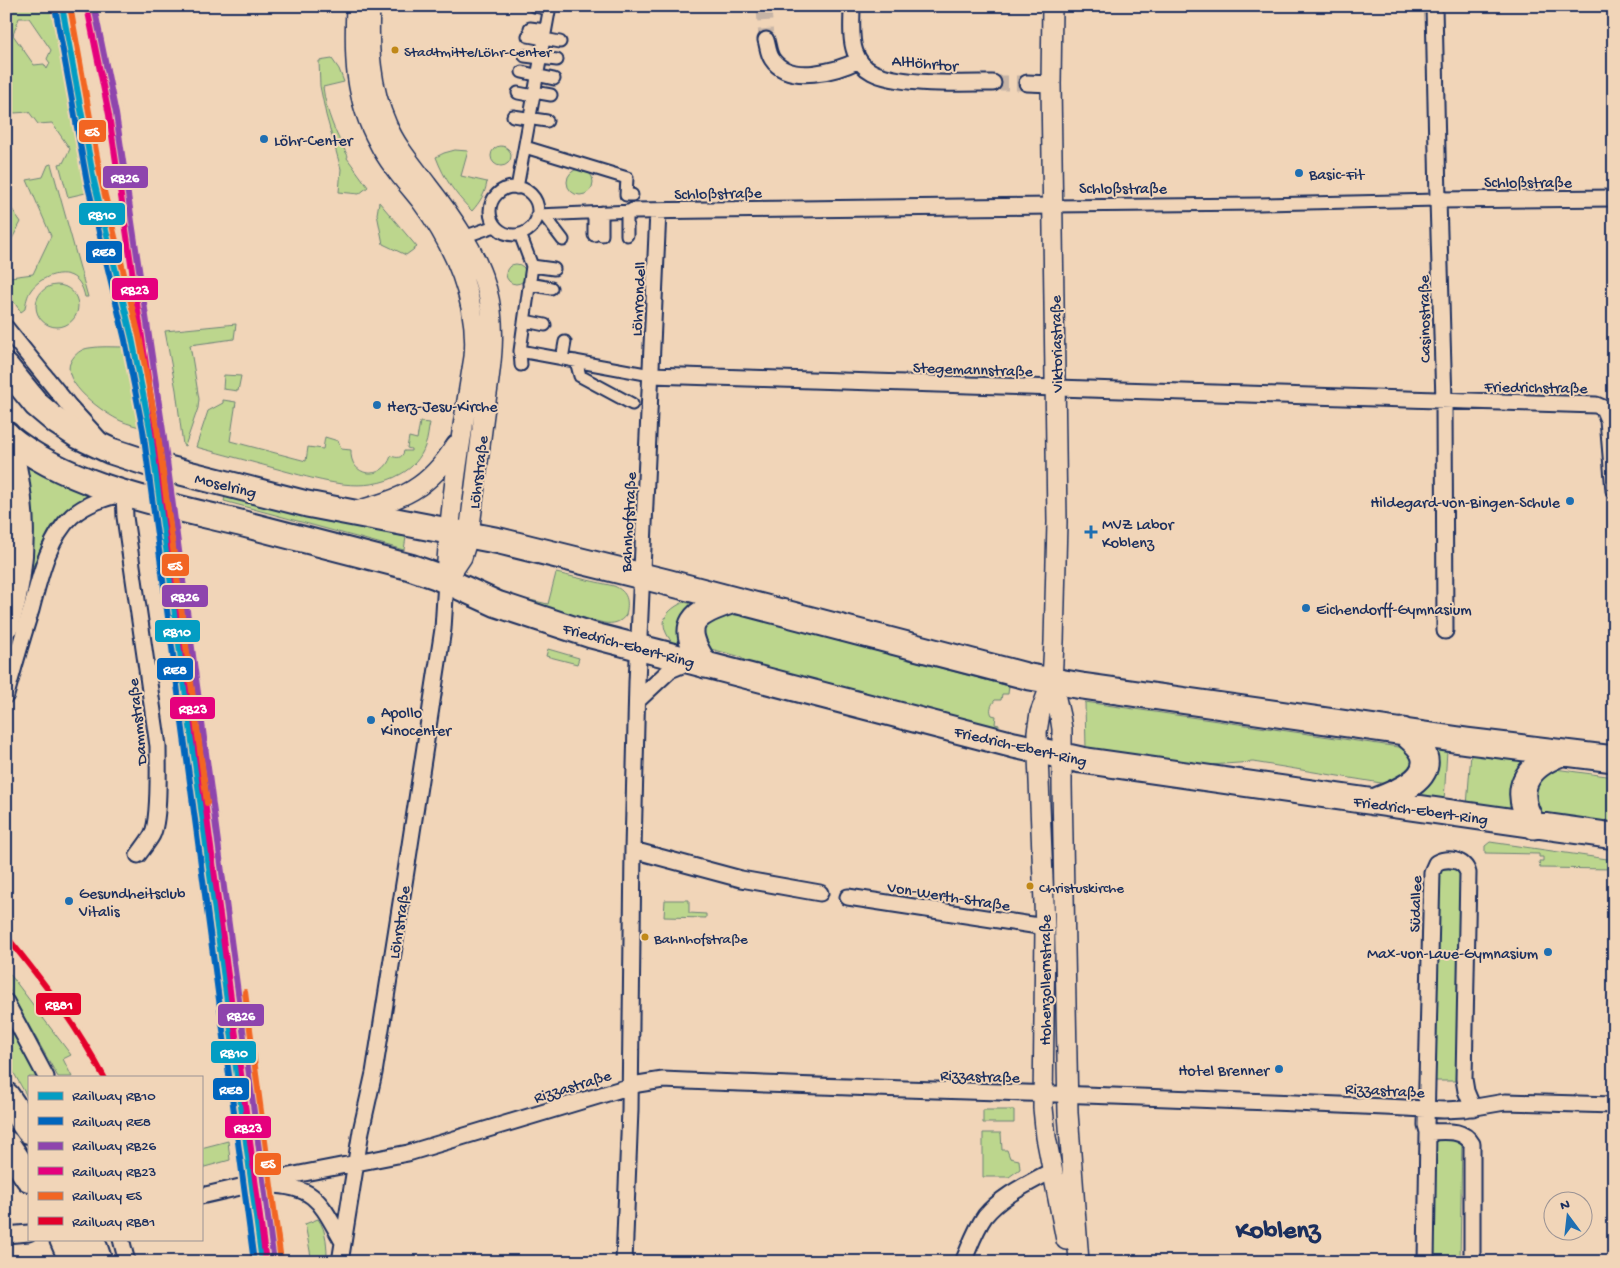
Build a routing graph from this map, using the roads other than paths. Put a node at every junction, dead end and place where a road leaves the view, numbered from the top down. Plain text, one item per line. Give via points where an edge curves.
1 (356, 6) edge
2 (370, 6) edge
3 (534, 6) edge
4 (852, 6) edge
5 (1052, 6) edge
6 (1434, 6) edge
7 (550, 8) edge
8 (529, 32) dead end
9 (545, 35) junction
10 (766, 40) tunnel mouth
11 (560, 42) dead end
12 (525, 56) dead end
13 (541, 57) junction
14 (557, 60) dead end
15 (859, 60) junction
16 (522, 72) dead end
17 (537, 76) junction
18 (554, 80) dead end
19 (993, 83) tunnel mouth
20 (1027, 83) tunnel mouth
21 (1051, 84) junction
22 (518, 93) dead end
23 (534, 94) junction
24 (551, 95) dead end
25 (513, 116) dead end
26 (530, 119) junction
27 (547, 122) dead end
28 (525, 147) junction
29 (517, 188) junction
30 (632, 195) dead end
31 (1614, 198) edge
32 (1438, 200) junction
33 (1053, 206) junction
34 (630, 211) junction
35 (658, 211) junction
36 (598, 212) junction
37 (541, 215) junction
38 (444, 220) junction
39 (495, 226) junction
40 (472, 234) dead end
41 (520, 234) junction
42 (598, 235) dead end
43 (627, 235) dead end
44 (563, 240) dead end
45 (532, 266) junction
46 (554, 269) dead end
47 (529, 287) junction
48 (550, 291) dead end
49 (525, 321) junction
50 (545, 325) dead end
51 (6, 328) edge
52 (565, 342) dead end
53 (520, 351) junction
54 (562, 359) junction
55 (576, 361) junction
56 (516, 364) dead end
57 (6, 367) edge
58 (643, 373) junction
59 (1056, 388) junction
60 (1444, 401) junction
61 (632, 404) dead end
62 (11, 439) edge
63 (460, 440) junction
64 (111, 451) junction
65 (1614, 491) edge
66 (124, 493) junction
67 (349, 513) junction
68 (459, 533) junction
69 (643, 576) junction
70 (446, 581) junction
71 (734, 600) junction
72 (6, 624) edge
73 (1445, 631) dead end
74 (639, 647) junction
75 (699, 663) junction
76 (1052, 681) junction
77 (6, 694) edge
78 (637, 701) junction
79 (1403, 731) junction
80 (1038, 750) junction
81 (1561, 753) junction
82 (1062, 756) junction
83 (1614, 759) edge
84 (1373, 802) junction
85 (1534, 826) junction
86 (1614, 836) edge
87 (633, 850) junction
88 (138, 855) dead end
89 (820, 893) dead end
90 (848, 897) dead end
91 (1045, 927) junction
92 (6, 1002) edge
93 (45, 1076) edge
94 (630, 1086) junction
95 (1043, 1094) junction
96 (1068, 1094) junction
97 (6, 1096) edge
98 (1614, 1106) edge
99 (1473, 1108) junction
100 (1427, 1109) junction
101 (28, 1129) edge
102 (1428, 1132) junction
103 (6, 1144) edge
104 (356, 1163) junction
105 (1052, 1170) junction
106 (28, 1177) edge
107 (247, 1185) junction
108 (202, 1196) edge
109 (28, 1233) edge
110 (6, 1235) edge
111 (63, 1240) edge
112 (91, 1240) edge
113 (122, 1240) edge
114 (343, 1242) junction
115 (73, 1262) edge
116 (99, 1262) edge
117 (128, 1262) edge
118 (340, 1262) edge
119 (624, 1262) edge
120 (963, 1262) edge
121 (1069, 1262) edge
122 (1080, 1262) edge
123 (1426, 1262) edge
124 (1472, 1262) edge

1 - 38 street via 354,60 369,123 382,150
2 - 38 street via 370,63 387,126
3 - 7 street
4 - 15 street via 853,44
5 - 21 street, Viktoriastraße
6 - 32 street, Casinostraße
7 - 9 street
8 - 9 street
9 - 11 street
9 - 13 street
10 - 15 street via 773,60 795,72 827,72
12 - 13 street
13 - 14 street
13 - 17 street
15 - 19 street, Altlöhrtor via 872,73 889,78 940,83
16 - 17 street
17 - 18 street
17 - 23 street
20 - 21 street
21 - 33 street, Viktoriastraße
22 - 23 street
23 - 24 street
23 - 26 street
25 - 26 street
26 - 27 street
26 - 28 street
28 - 29 street
28 - 30 street via 614,169 626,178 626,195
29 - 37 street via 533,197
29 - 39 street via 495,196 490,210
31 - 32 street, Schloßstraße
32 - 33 street, Schloßstraße
32 - 60 street, Casinostraße
33 - 35 street, Schloßstraße
33 - 59 street, Viktoriastraße
34 - 35 street, Schloßstraße
34 - 36 street
34 - 43 street
35 - 58 street, Löhrrondell
36 - 37 street
36 - 42 street
37 - 41 street via 528,231
37 - 44 street
38 - 63 street, Löhrstraße via 449,247 467,290 475,332
38 - 68 street, Löhrstraße via 468,242 476,258 489,298 492,322 492,356
39 - 40 street
39 - 41 street via 504,234
41 - 45 street
45 - 46 street
45 - 47 street
47 - 48 street
47 - 49 street
49 - 50 street
49 - 53 street
51 - 64 street via 69,406
52 - 54 street
53 - 54 street
53 - 56 street
54 - 55 street
55 - 58 street
55 - 61 street via 587,385 618,401
57 - 64 main road, Moselring via 32,400 56,421
58 - 59 street, Stegemannstraße
58 - 69 street, Bahnhofstraße
59 - 60 street, Stegemannstraße
59 - 76 street, Viktoriastraße via 1057,522
60 - 65 street, Friedrichstraße via 1596,405 1603,408 1608,420
60 - 73 street, Casinostraße
62 - 66 main road via 72,474
62 - 72 highway via 21,550
63 - 67 street via 441,468 422,485 393,500
63 - 68 street, Löhrstraße
64 - 67 main road, Moselring via 193,476
66 - 70 main road via 410,567
66 - 77 street via 96,501 78,511 58,534 44,563
66 - 88 street, Dammstraße via 158,746 155,824
67 - 68 main road, Moselring
68 - 69 main road
68 - 70 street, Löhrstraße
69 - 71 main road
69 - 74 street, Bahnhofstraße
70 - 74 main road, Friedrich-Ebert-Ring via 524,614
70 - 104 street, Löhrstraße via 442,638 374,1073
71 - 75 main road via 705,611 694,621 690,639
71 - 76 main road
74 - 75 main road, Friedrich-Ebert-Ring
74 - 78 street, Bahnhofstraße
75 - 78 street via 678,665
75 - 80 main road, Friedrich-Ebert-Ring
76 - 79 main road
76 - 80 street, Hohenzollernstraße via 1040,713
76 - 82 street, Hohenzollernstraße via 1060,716
78 - 87 street, Bahnhofstraße
79 - 81 main road
79 - 84 main road via 1424,754 1424,768 1410,785
80 - 82 main road, Friedrich-Ebert-Ring
80 - 91 street, Hohenzollernstraße
81 - 83 main road
81 - 85 main road via 1538,764 1525,782 1523,803
82 - 84 main road, Friedrich-Ebert-Ring
82 - 96 street, Hohenzollernstraße
84 - 85 main road, Friedrich-Ebert-Ring
85 - 86 main road, Friedrich-Ebert-Ring
87 - 89 street via 741,879
87 - 94 street, Bahnhofstraße
90 - 91 street, Von-Werth-Straße
91 - 95 street, Hohenzollernstraße
92 - 93 street
94 - 95 street, Rizzastraße via 663,1080
94 - 104 street, Rizzastraße via 432,1147
94 - 119 street, Bahnhofstraße
95 - 96 street, Rizzastraße
95 - 105 street, Hohenzollernstraße
96 - 100 street, Rizzastraße
96 - 122 street, Hohenzollernstraße
97 - 101 highway
98 - 99 street, Rizzastraße via 1505,1102
99 - 100 street, Rizzastraße
99 - 100 street, Südallee via 1464,1079 1468,873 1461,862 1443,860 1436,863 1432,872
100 - 102 street, Südallee
102 - 123 street, Südallee
102 - 124 street via 1461,1133 1472,1144
103 - 106 highway
104 - 107 street, Rizzastraße
104 - 114 street, Löhrstraße
105 - 120 street via 992,1208 977,1229
105 - 121 street, Hohenzollernstraße
107 - 108 street
107 - 114 street via 284,1185 307,1191 318,1202
109 - 110 street
111 - 115 highway
112 - 116 highway
113 - 117 street
114 - 118 street, Löhrstraße

